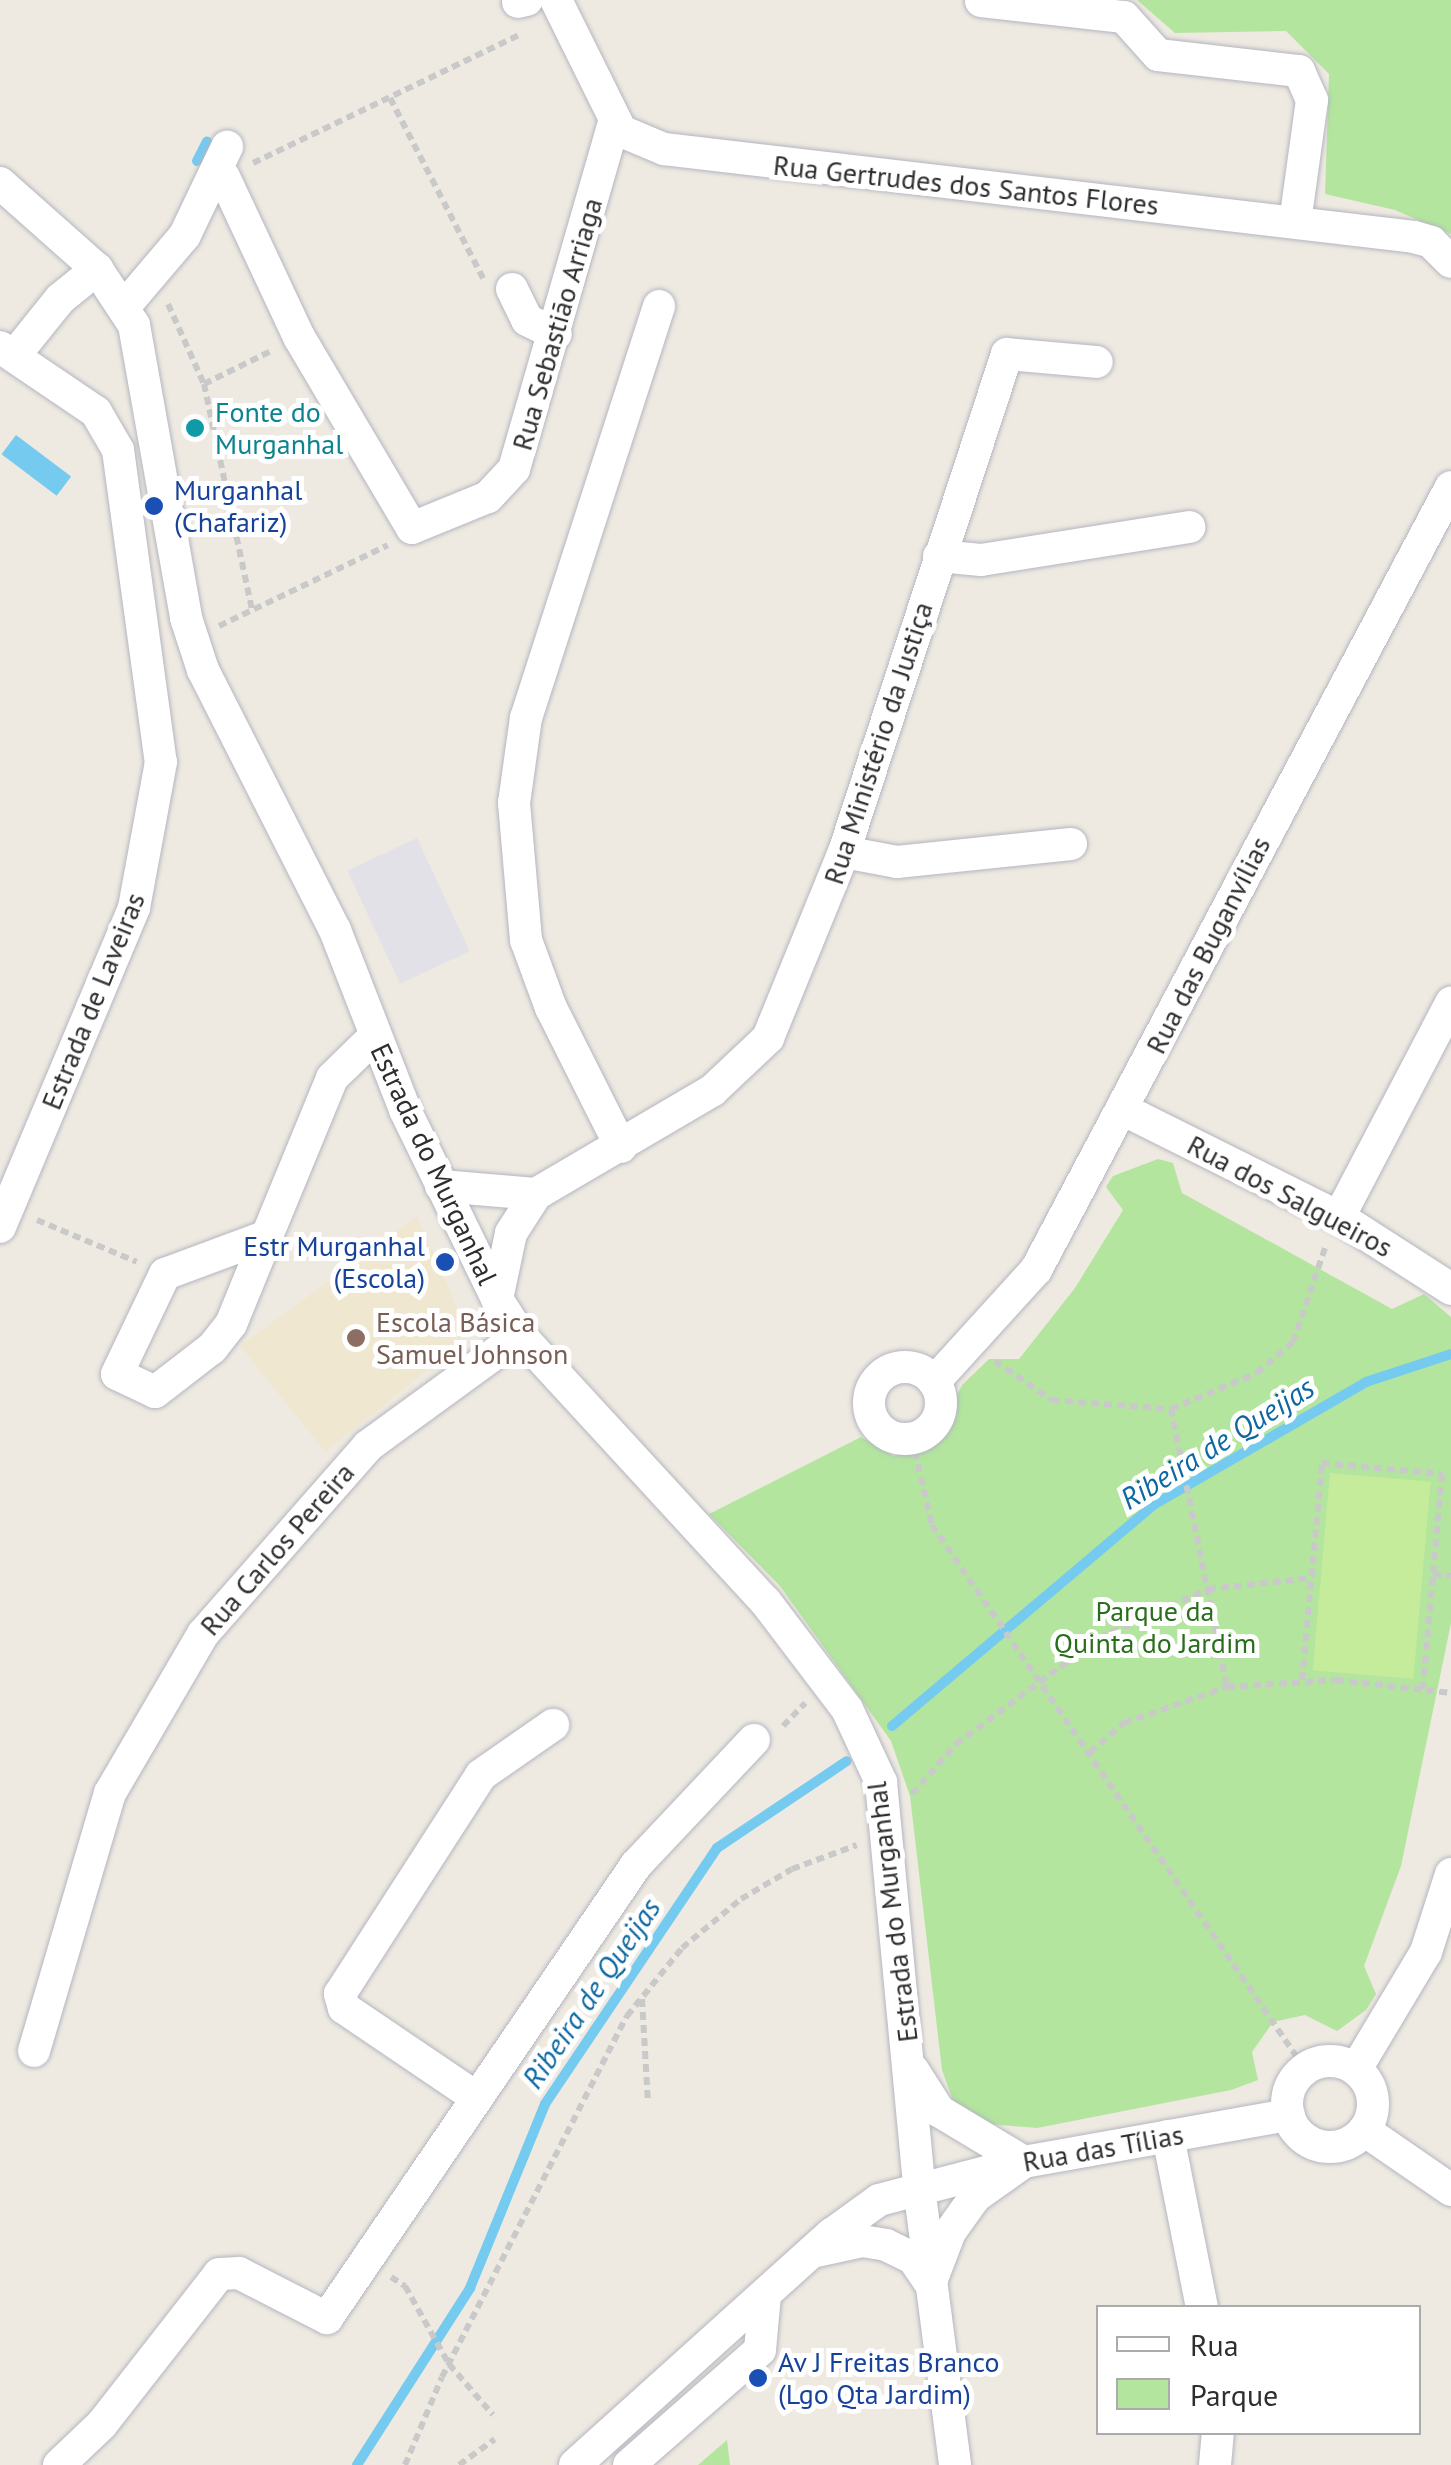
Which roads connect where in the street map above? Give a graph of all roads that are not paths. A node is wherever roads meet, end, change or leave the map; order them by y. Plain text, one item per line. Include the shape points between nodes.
1 (982, 0) edge
2 (559, 7) edge
3 (615, 120) junction
4 (0, 183) edge
5 (1295, 222) junction
6 (1451, 262) edge
7 (98, 269) junction
8 (512, 289) road end
9 (659, 306) dead end
10 (124, 308) junction
11 (556, 334) junction
12 (7, 351) edge
13 (1097, 362) dead end
14 (156, 443) junction
15 (118, 450) junction
16 (1451, 487) edge
17 (1189, 527) dead end
18 (939, 556) junction
19 (1070, 844) dead end
20 (844, 852) junction
21 (1451, 1003) edge
22 (374, 1036) junction
23 (1124, 1110) junction
24 (621, 1147) junction
25 (441, 1186) junction
26 (536, 1194) junction
27 (4, 1218) edge
28 (1340, 1218) junction
29 (267, 1236) junction
30 (1451, 1289) edge
31 (497, 1299) junction
32 (520, 1334) junction
33 (934, 1382) junction
34 (553, 1725) dead end
35 (754, 1740) road end
36 (1451, 1874) edge
37 (34, 2050) dead end
38 (911, 2067) junction
39 (1356, 2069) junction
40 (477, 2098) junction
41 (1288, 2115) junction
42 (1364, 2130) junction
43 (1168, 2136) junction
44 (1024, 2162) junction
45 (920, 2187) junction
46 (1451, 2190) edge
47 (811, 2253) junction
48 (930, 2283) junction
49 (765, 2295) junction
50 (1201, 2305) edge
51 (1218, 2435) edge
52 (59, 2465) edge
53 (575, 2465) edge
54 (629, 2465) edge
55 (954, 2465) edge
56 (1214, 2465) edge

1 - 5 street via 1124,17 1158,55 1299,71 1312,100
2 - 3 street
3 - 5 street, Rua Gertrudes dos Santos Flores via 642,142 694,155
3 - 11 street, Rua Sebastião Arriaga
4 - 7 street, Estrada do Murganhal
5 - 6 street, Rua Gertrudes dos Santos Flores via 1414,237 1431,242
7 - 10 street, Estrada do Murganhal
7 - 12 street
8 - 11 street via 527,320
9 - 24 street via 526,718 514,803 526,940
10 - 11 street, Rua Sebastião Arriaga via 156,277 225,162 299,337 412,528 488,496 514,469
10 - 14 street, Estrada do Murganhal via 141,349
12 - 15 street via 96,412
13 - 18 street, Rua Ministério da Justiça via 1007,354
14 - 15 street
14 - 22 street, Estrada do Murganhal via 191,639 242,758 335,930
15 - 27 street, Estrada de Laveiras via 134,606 160,722 152,827 134,908
16 - 23 street, Rua das Buganvílias
17 - 18 street via 981,560
18 - 20 street, Rua Ministério da Justiça
19 - 20 street via 898,862
20 - 24 street, Rua Ministério da Justiça via 768,1038 713,1090
21 - 28 street
22 - 25 street, Estrada do Murganhal
22 - 29 street via 332,1078
23 - 28 street, Rua dos Salgueiros
23 - 33 street, Rua das Buganvílias via 1036,1270
24 - 26 street, Rua Ministério da Justiça
25 - 26 street
25 - 31 street, Estrada do Murganhal
26 - 31 street via 511,1234
28 - 30 street, Rua dos Salgueiros
29 - 29 street via 223,1337 155,1392 117,1374 166,1274
31 - 32 street, Estrada do Murganhal
32 - 37 street, Rua Carlos Pereira via 368,1446 202,1634 110,1793
32 - 38 street, Estrada do Murganhal via 765,1601 847,1709 881,1782
33 - 33 street via 939,1416 912,1438 888,1435 872,1418 874,1384 904,1366
34 - 40 street via 481,1775 340,1994 344,2008
35 - 40 street via 636,1865
36 - 39 street via 1426,1952
38 - 44 street via 939,2111
38 - 45 street, Estrada do Murganhal
39 - 41 street via 1330,2061 1304,2069 1290,2090
39 - 42 street via 1371,2091
40 - 52 street via 327,2318 239,2273 219,2274 102,2424
41 - 42 street via 1303,2138 1328,2147
41 - 43 street, Rua das Tílias
42 - 46 street
43 - 44 street, Rua das Tílias
43 - 50 street
44 - 45 street, Rua das Tílias
44 - 48 street via 976,2197 950,2232
45 - 47 street, Rua das Tílias via 856,2214
45 - 48 street, Estrada do Murganhal
47 - 48 street via 862,2241 886,2245 913,2258
47 - 49 street, Rua das Tílias
48 - 55 street, Estrada do Murganhal
49 - 53 street, Rua das Tílias
49 - 54 street via 760,2350
51 - 56 street

